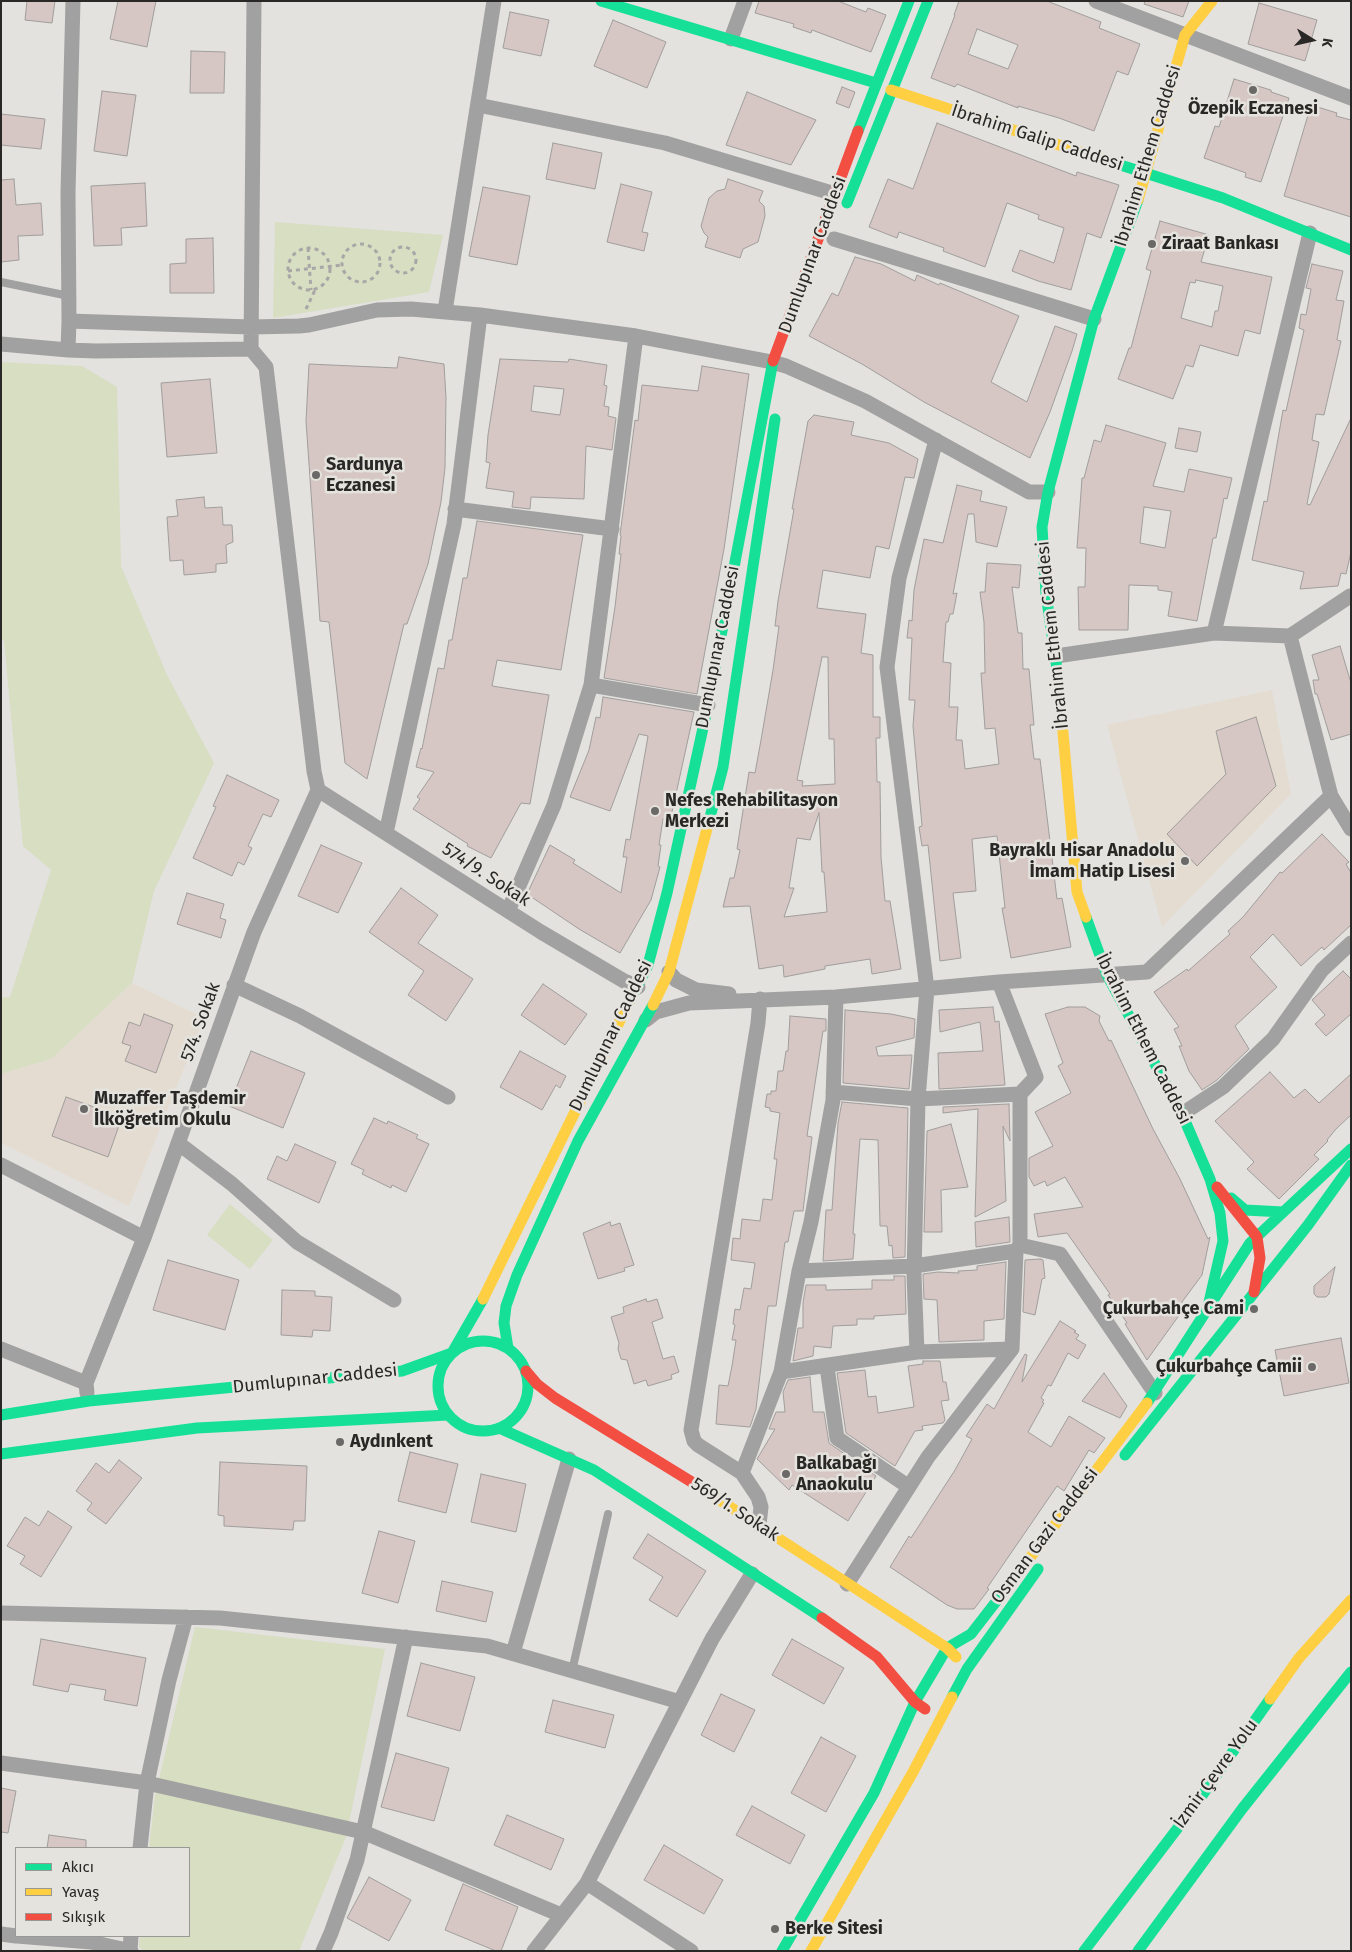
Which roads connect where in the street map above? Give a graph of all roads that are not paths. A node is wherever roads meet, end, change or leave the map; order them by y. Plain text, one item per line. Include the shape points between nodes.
1 (73, 1) edge
2 (254, 1) edge
3 (494, 1) edge
4 (745, 1) edge
5 (909, 1) edge
6 (928, 1) edge
7 (1096, 1) edge
8 (1212, 1) edge
9 (607, 2) edge
10 (1184, 35) junction
11 (731, 39) junction
12 (876, 83) junction
13 (891, 90) junction
14 (1351, 98) edge
15 (478, 104) junction
16 (1146, 173) junction
17 (835, 194) junction
18 (844, 211) dead end
19 (1310, 233) junction
20 (834, 239) dead end
21 (1351, 250) edge
22 (1, 282) edge
23 (69, 296) junction
24 (445, 311) junction
25 (480, 315) junction
26 (1094, 319) junction
27 (69, 321) junction
28 (250, 327) junction
29 (636, 336) junction
30 (1, 344) edge
31 (251, 348) junction
32 (68, 350) junction
33 (783, 364) junction
34 (777, 410) dead end
35 (936, 440) junction
36 (1048, 492) junction
37 (456, 509) junction
38 (612, 529) junction
39 (1351, 596) edge
40 (1214, 633) junction
41 (1290, 636) junction
42 (1056, 656) junction
43 (591, 685) junction
44 (708, 704) junction
45 (318, 790) junction
46 (1331, 796) junction
47 (1351, 829) edge
48 (386, 833) junction
49 (508, 911) junction
50 (1351, 943) edge
51 (669, 972) junction
52 (1107, 975) junction
53 (999, 982) junction
54 (234, 985) junction
55 (638, 987) junction
56 (927, 990) junction
57 (836, 997) junction
58 (760, 999) junction
59 (640, 1026) junction
60 (833, 1092) junction
61 (1020, 1094) junction
62 (448, 1097) dead end
63 (918, 1099) junction
64 (1182, 1114) junction
65 (178, 1143) junction
66 (1351, 1149) edge
67 (1, 1164) edge
68 (1351, 1165) edge
69 (1210, 1179) junction
70 (1283, 1212) junction
71 (1222, 1227) junction
72 (1257, 1237) junction
73 (144, 1238) junction
74 (1018, 1248) junction
75 (1237, 1248) junction
76 (1287, 1253) junction
77 (1260, 1258) junction
78 (914, 1266) junction
79 (798, 1271) junction
80 (1254, 1295) junction
81 (394, 1300) dead end
82 (1207, 1311) junction
83 (508, 1348) junction
84 (1, 1349) edge
85 (1012, 1349) junction
86 (917, 1352) junction
87 (452, 1353) junction
88 (827, 1367) junction
89 (526, 1372) junction
90 (781, 1372) junction
91 (86, 1383) junction
92 (1155, 1393) junction
93 (88, 1401) junction
94 (1, 1415) edge
95 (448, 1415) junction
96 (499, 1428) junction
97 (1, 1454) edge
98 (569, 1459) junction
99 (1117, 1465) dead end
100 (742, 1473) junction
101 (908, 1487) junction
102 (1080, 1512) dead end
103 (608, 1514) dead end
104 (759, 1525) junction
105 (1068, 1527) dead end
106 (1045, 1558) dead end
107 (752, 1574) junction
108 (847, 1584) junction
109 (1351, 1600) edge
110 (1, 1612) edge
111 (186, 1617) junction
112 (406, 1638) junction
113 (946, 1648) junction
114 (513, 1653) junction
115 (967, 1669) junction
116 (572, 1671) junction
117 (1351, 1672) edge
118 (680, 1702) junction
119 (915, 1702) junction
120 (941, 1720) junction
121 (1, 1763) edge
122 (147, 1783) junction
123 (363, 1832) junction
124 (140, 1847) edge
125 (587, 1883) junction
126 (561, 1915) junction
127 (1, 1934) edge
128 (15, 1936) edge
129 (29, 1937) edge
130 (130, 1947) edge
131 (323, 1951) edge
132 (534, 1951) edge
133 (691, 1951) edge
134 (782, 1951) edge
135 (811, 1951) edge
136 (1084, 1951) edge
137 (1138, 1951) edge

1 - 23 street
2 - 28 street
3 - 15 street
4 - 11 street
5 - 12 main road, Dumlupınar Caddesi
6 - 13 main road
7 - 10 street
8 - 10 main road, İbrahim Ethem Caddesi
9 - 11 main road
10 - 14 street
10 - 16 main road, İbrahim Ethem Caddesi
11 - 12 main road
12 - 17 main road, Dumlupınar Caddesi
13 - 16 main road, İbrahim Galip Caddesi
13 - 18 main road
15 - 17 street via 665,143
15 - 24 street
16 - 19 main road, İbrahim Galip Caddesi via 1223,198
16 - 26 main road, İbrahim Ethem Caddesi
17 - 33 main road, Dumlupınar Caddesi via 788,322
19 - 21 main road, İbrahim Galip Caddesi
19 - 40 street
20 - 26 street
22 - 23 lane
23 - 27 street
24 - 25 street
24 - 28 street via 377,310 309,325
25 - 29 street
25 - 37 street
26 - 36 main road, İbrahim Ethem Caddesi
27 - 28 street
27 - 32 street
28 - 31 street
29 - 33 street
29 - 38 street
30 - 32 street
31 - 32 street
31 - 45 street via 266,367
33 - 35 street via 865,401
33 - 44 main road, Dumlupınar Caddesi
34 - 51 main road, Dumlupınar Caddesi via 724,767
35 - 36 street via 1029,492
35 - 56 street via 899,578 887,667
36 - 42 main road, İbrahim Ethem Caddesi via 1042,527 1046,594
37 - 38 street
37 - 48 street
38 - 43 street
39 - 41 street
40 - 41 street
40 - 42 street
41 - 46 street
42 - 52 main road, İbrahim Ethem Caddesi via 1077,892
43 - 44 street
43 - 49 street via 554,805
44 - 55 main road, Dumlupınar Caddesi via 667,893 648,965
45 - 48 street, 574/9. Sokak
45 - 54 street, 574. Sokak via 254,932
46 - 47 street
46 - 52 street via 1147,972
48 - 49 street, 574/9. Sokak
49 - 55 street, 574/9. Sokak
50 - 64 street via 1322,970 1273,1039 1223,1087
51 - 58 street via 676,980 696,990
51 - 59 main road, Dumlupınar Caddesi
52 - 53 street
52 - 64 main road, İbrahim Ethem Caddesi
53 - 56 street
53 - 61 street via 1036,1077
54 - 62 street via 300,1016
54 - 65 street, 574. Sokak
55 - 87 main road, Dumlupınar Caddesi via 477,1310
56 - 57 street
56 - 63 street
57 - 58 street
57 - 60 street
58 - 59 street via 669,1007 656,1012
58 - 100 street via 690,1430 698,1445
59 - 83 main road, Dumlupınar Caddesi via 578,1141 517,1275 506,1306 504,1323
60 - 63 street
60 - 79 street
61 - 63 street
61 - 74 street
63 - 78 street
64 - 69 main road, İbrahim Ethem Caddesi
65 - 73 street, 574. Sokak
65 - 81 street via 232,1184 297,1242
66 - 70 main road, Osman Gazi Caddesi
67 - 73 street
68 - 76 main road, Osman Gazi Caddesi
69 - 70 main road, İbrahim Ethem Caddesi via 1245,1210
69 - 71 main road, İbrahim Ethem Caddesi
69 - 72 main road, İbrahim Ethem Caddesi
70 - 72 main road, Osman Gazi Caddesi
71 - 75 main road, İbrahim Ethem Caddesi
71 - 82 main road, İbrahim Ethem Caddesi via 1223,1241
72 - 75 main road, Osman Gazi Caddesi
72 - 77 main road
73 - 91 street, 574. Sokak
74 - 78 street
74 - 85 street
74 - 92 street via 1060,1254
75 - 77 main road
75 - 82 main road, Osman Gazi Caddesi
76 - 77 main road
76 - 80 main road, Osman Gazi Caddesi
77 - 80 main road
78 - 79 street
78 - 86 street
79 - 90 street
80 - 99 main road, Osman Gazi Caddesi
82 - 92 main road, Osman Gazi Caddesi
83 - 87 main road via 479,1340
83 - 89 main road via 519,1358
84 - 91 street
85 - 86 street
85 - 101 street
86 - 88 street
87 - 93 main road, Dumlupınar Caddesi via 402,1371
87 - 95 main road via 439,1376 438,1390
88 - 90 street
88 - 101 street via 837,1438
89 - 96 main road via 528,1385 523,1405 511,1421
89 - 104 main road, 569/1. Sokak via 555,1398
90 - 100 street
91 - 93 street
92 - 113 main road, Osman Gazi Caddesi via 971,1634
93 - 94 main road, Dumlupınar Caddesi
95 - 96 main road via 472,1430
95 - 97 main road via 197,1428
96 - 98 main road
98 - 107 main road via 594,1470
98 - 114 street
100 - 104 street via 761,1506
101 - 108 street
102 - 105 main road, Osman Gazi Caddesi
103 - 116 lane
104 - 108 main road, 569/1. Sokak
106 - 115 main road, Osman Gazi Caddesi
107 - 118 street via 712,1639
107 - 119 main road via 877,1656
108 - 113 main road, 569/1. Sokak
109 - 136 main road, İzmir Çevre Yolu via 1299,1658 1196,1804
110 - 111 street
111 - 112 street
111 - 122 street
112 - 114 street via 487,1646
112 - 123 street
113 - 115 main road, 569/1. Sokak
113 - 119 main road
114 - 116 street
115 - 120 main road, Osman Gazi Caddesi
116 - 118 street
117 - 137 main road via 1242,1809
118 - 125 street
119 - 120 main road
119 - 134 main road via 874,1793
120 - 135 main road, Osman Gazi Caddesi
121 - 122 street
122 - 123 street
122 - 124 street
123 - 126 street
123 - 131 street via 357,1860
125 - 126 street
125 - 133 street
126 - 132 street
127 - 128 street
129 - 130 street

